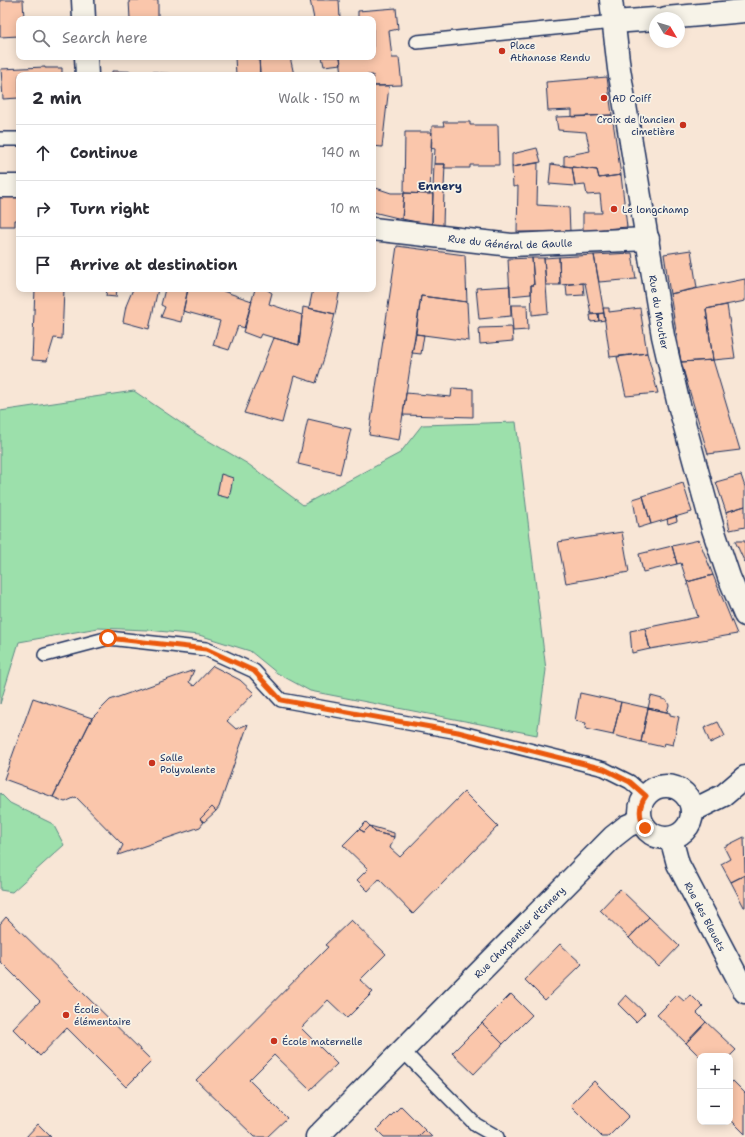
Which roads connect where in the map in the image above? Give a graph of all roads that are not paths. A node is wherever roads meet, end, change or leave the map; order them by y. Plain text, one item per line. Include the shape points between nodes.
1 (83, 0) edge
2 (611, 0) edge
3 (745, 11) edge
4 (84, 16) edge
5 (685, 16) edge
6 (649, 19) edge
7 (614, 22) junction
8 (417, 42) dead end
9 (86, 60) edge
10 (87, 72) edge
11 (0, 139) edge
12 (16, 139) edge
13 (0, 186) edge
14 (16, 186) edge
15 (376, 229) edge
16 (648, 239) junction
17 (745, 615) edge
18 (45, 655) dead end
19 (745, 777) edge
20 (646, 796) junction
21 (692, 811) junction
22 (641, 820) junction
23 (671, 838) junction
24 (745, 992) edge
25 (402, 1050) junction
26 (317, 1137) edge
27 (497, 1137) edge

1 - 4 street
2 - 7 street, Rue du Moutier
3 - 5 street
6 - 7 street
7 - 8 lane
7 - 16 street, Rue du Moutier via 619,69
9 - 10 street
11 - 12 lane
13 - 14 street
15 - 16 street, Rue du Général de Gaulle via 511,245
16 - 17 street, Rue du Moutier via 663,336 678,400 713,529
18 - 20 lane via 108,638 206,649 254,671 281,700 458,732 604,769 630,782
19 - 21 street via 724,795
20 - 21 street via 658,788 671,787 682,792
20 - 22 street via 641,804
21 - 23 street via 688,826 679,835
22 - 23 street via 654,836
22 - 25 street, Rue Charpentier d'Ennery via 632,823 613,837
23 - 24 street, Rue des Bleuets via 678,864
25 - 26 street, Rue Charpentier d'Ennery
25 - 27 lane via 476,1124

